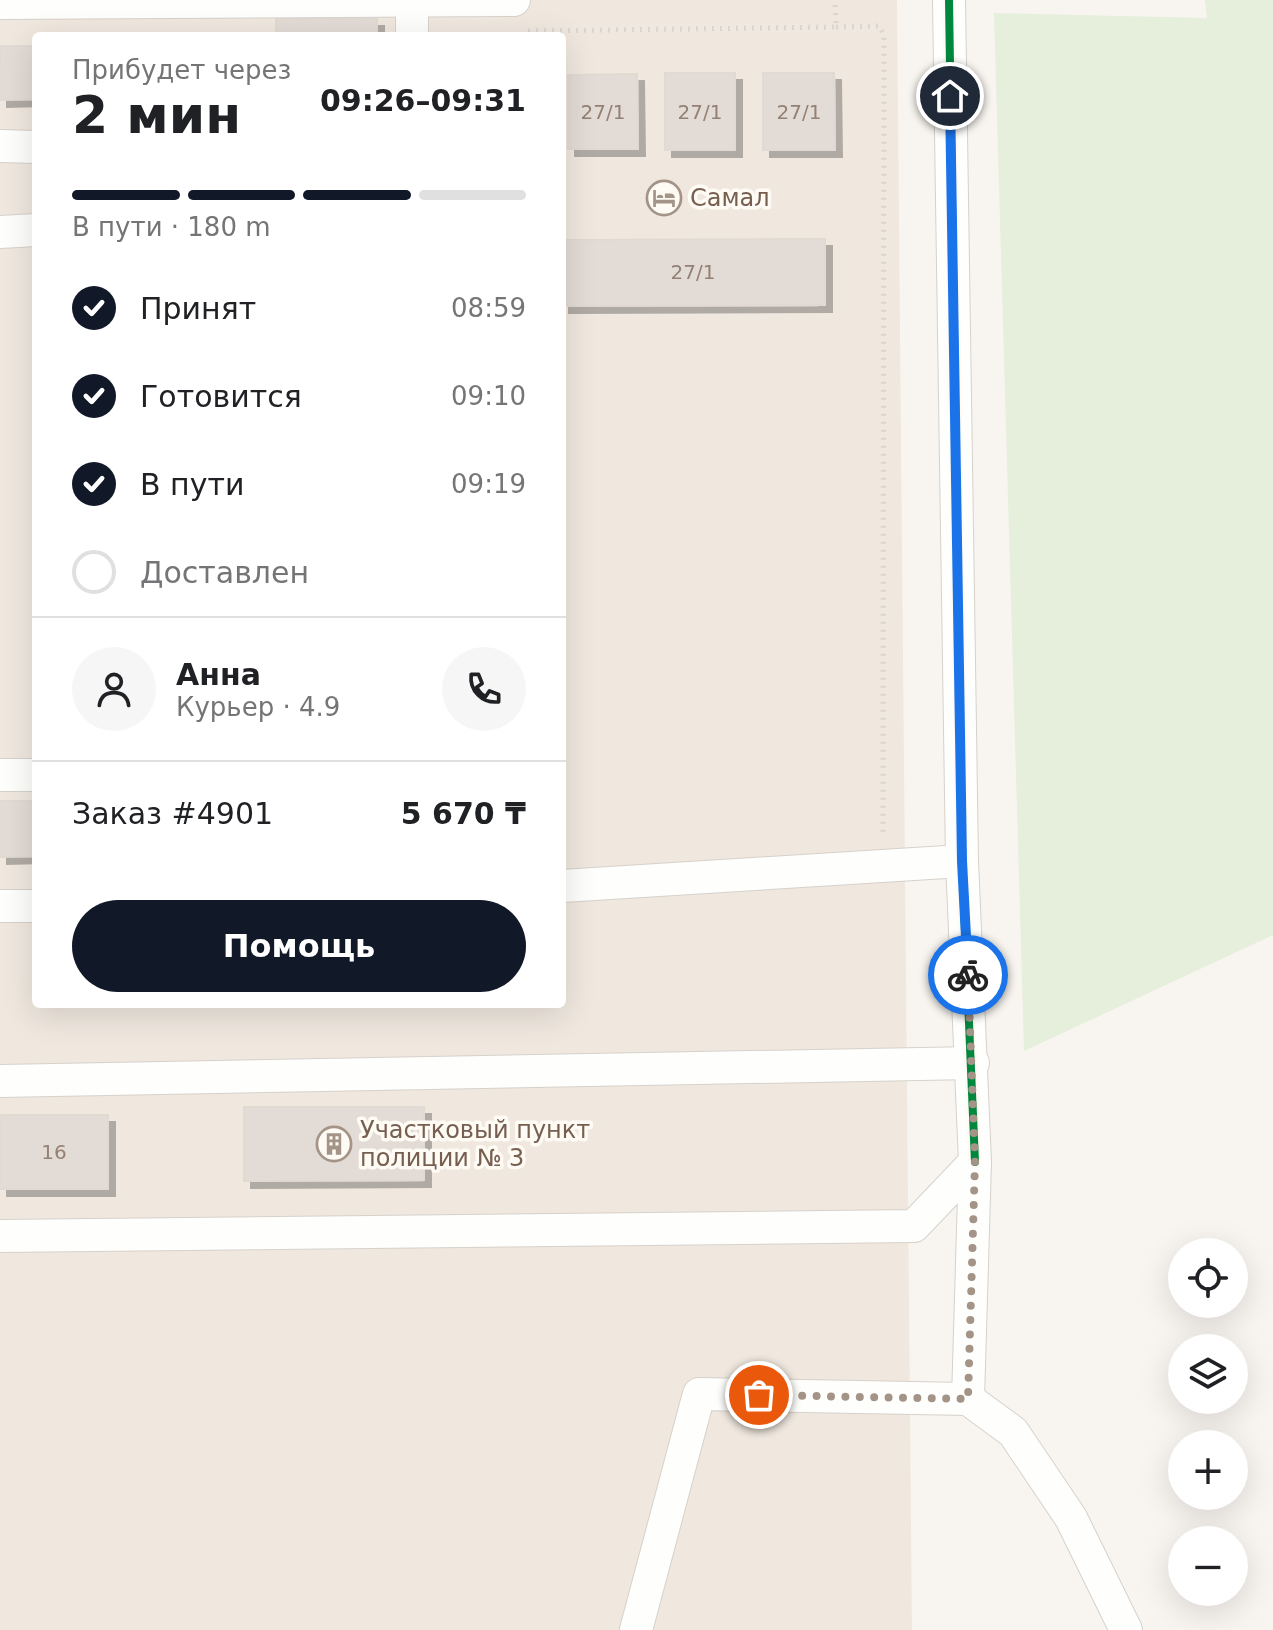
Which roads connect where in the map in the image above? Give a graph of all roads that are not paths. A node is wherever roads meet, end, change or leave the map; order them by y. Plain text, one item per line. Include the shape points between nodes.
1 (514, 0) edge
2 (949, 0) edge
3 (412, 1) edge
4 (0, 3) edge
5 (412, 32) edge
6 (0, 146) edge
7 (32, 147) edge
8 (32, 230) edge
9 (0, 232) edge
10 (0, 775) edge
11 (32, 775) edge
12 (962, 861) junction
13 (566, 886) edge
14 (0, 906) edge
15 (32, 906) edge
16 (973, 1063) junction
17 (0, 1081) edge
18 (975, 1162) junction
19 (0, 1236) edge
20 (968, 1399) junction
21 (636, 1630) edge
22 (1126, 1630) edge

1 - 3 street
2 - 12 street
3 - 4 street
3 - 5 street
6 - 7 street
8 - 9 street
10 - 11 street
12 - 13 street
12 - 16 street
14 - 15 street
16 - 17 street
16 - 18 street
18 - 19 street via 914,1226
18 - 20 street
20 - 21 street via 699,1394
20 - 22 street via 1013,1432 1071,1518

